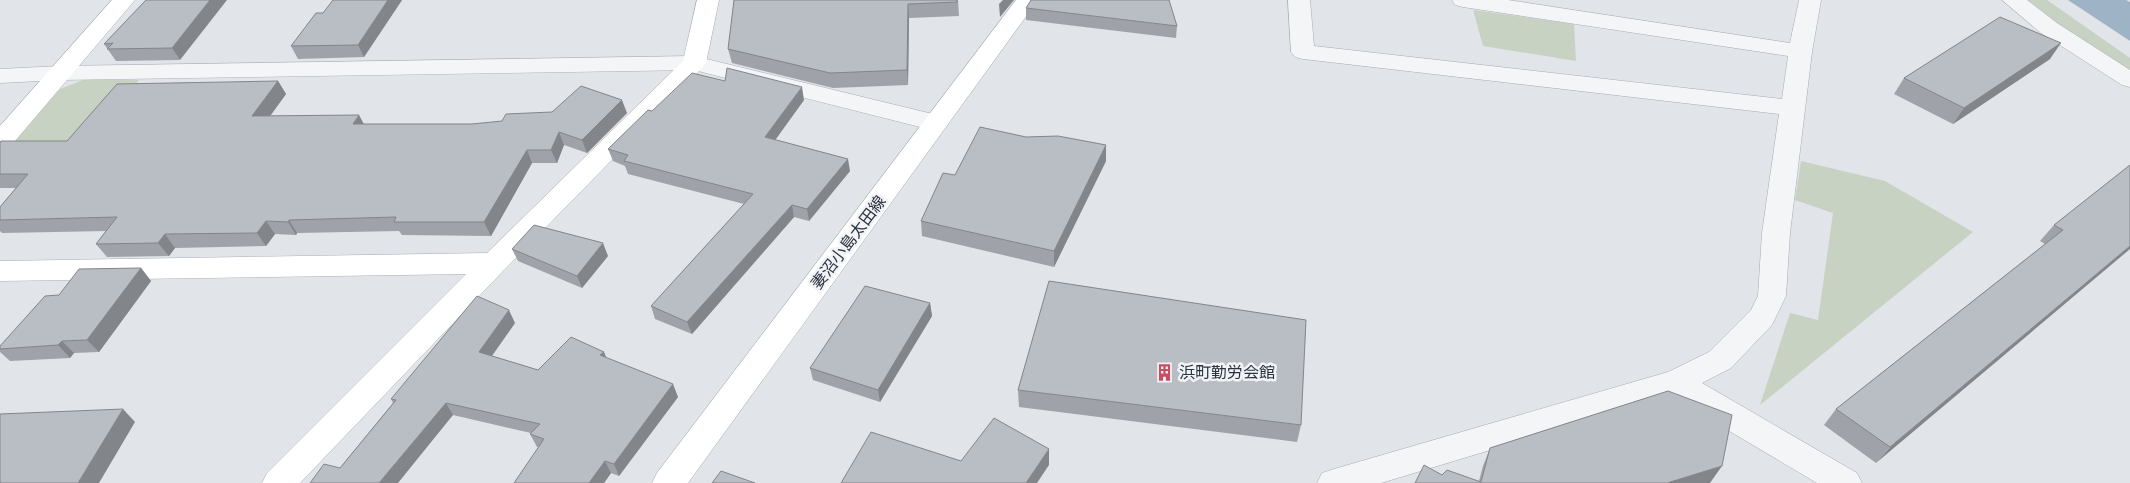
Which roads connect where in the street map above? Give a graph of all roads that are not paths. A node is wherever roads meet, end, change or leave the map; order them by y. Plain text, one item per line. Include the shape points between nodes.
1 (124, 0) edge
2 (708, 0) edge
3 (1027, 0) edge
4 (1299, 0) edge
5 (1463, 0) edge
6 (1810, 0) edge
7 (2013, 0) edge
8 (1800, 52) junction
9 (694, 63) junction
10 (60, 73) junction
11 (0, 76) edge
12 (2130, 80) edge
13 (1792, 108) junction
14 (936, 124) junction
15 (0, 142) edge
16 (494, 263) junction
17 (0, 271) edge
18 (1677, 382) junction
19 (279, 483) edge
20 (669, 483) edge
21 (1334, 483) edge
22 (1845, 483) edge

1 - 10 street
2 - 9 street
3 - 14 street, 妻沼小島太田線
4 - 13 street via 1303,52
5 - 8 street
6 - 8 street
7 - 12 street via 2049,28
8 - 13 street
9 - 10 street
9 - 14 street
9 - 16 street
10 - 11 street
10 - 15 street
13 - 18 street via 1776,233 1772,296 1762,317 1720,360
14 - 20 street, 妻沼小島太田線
16 - 17 street
16 - 19 street
18 - 21 street
18 - 22 street

